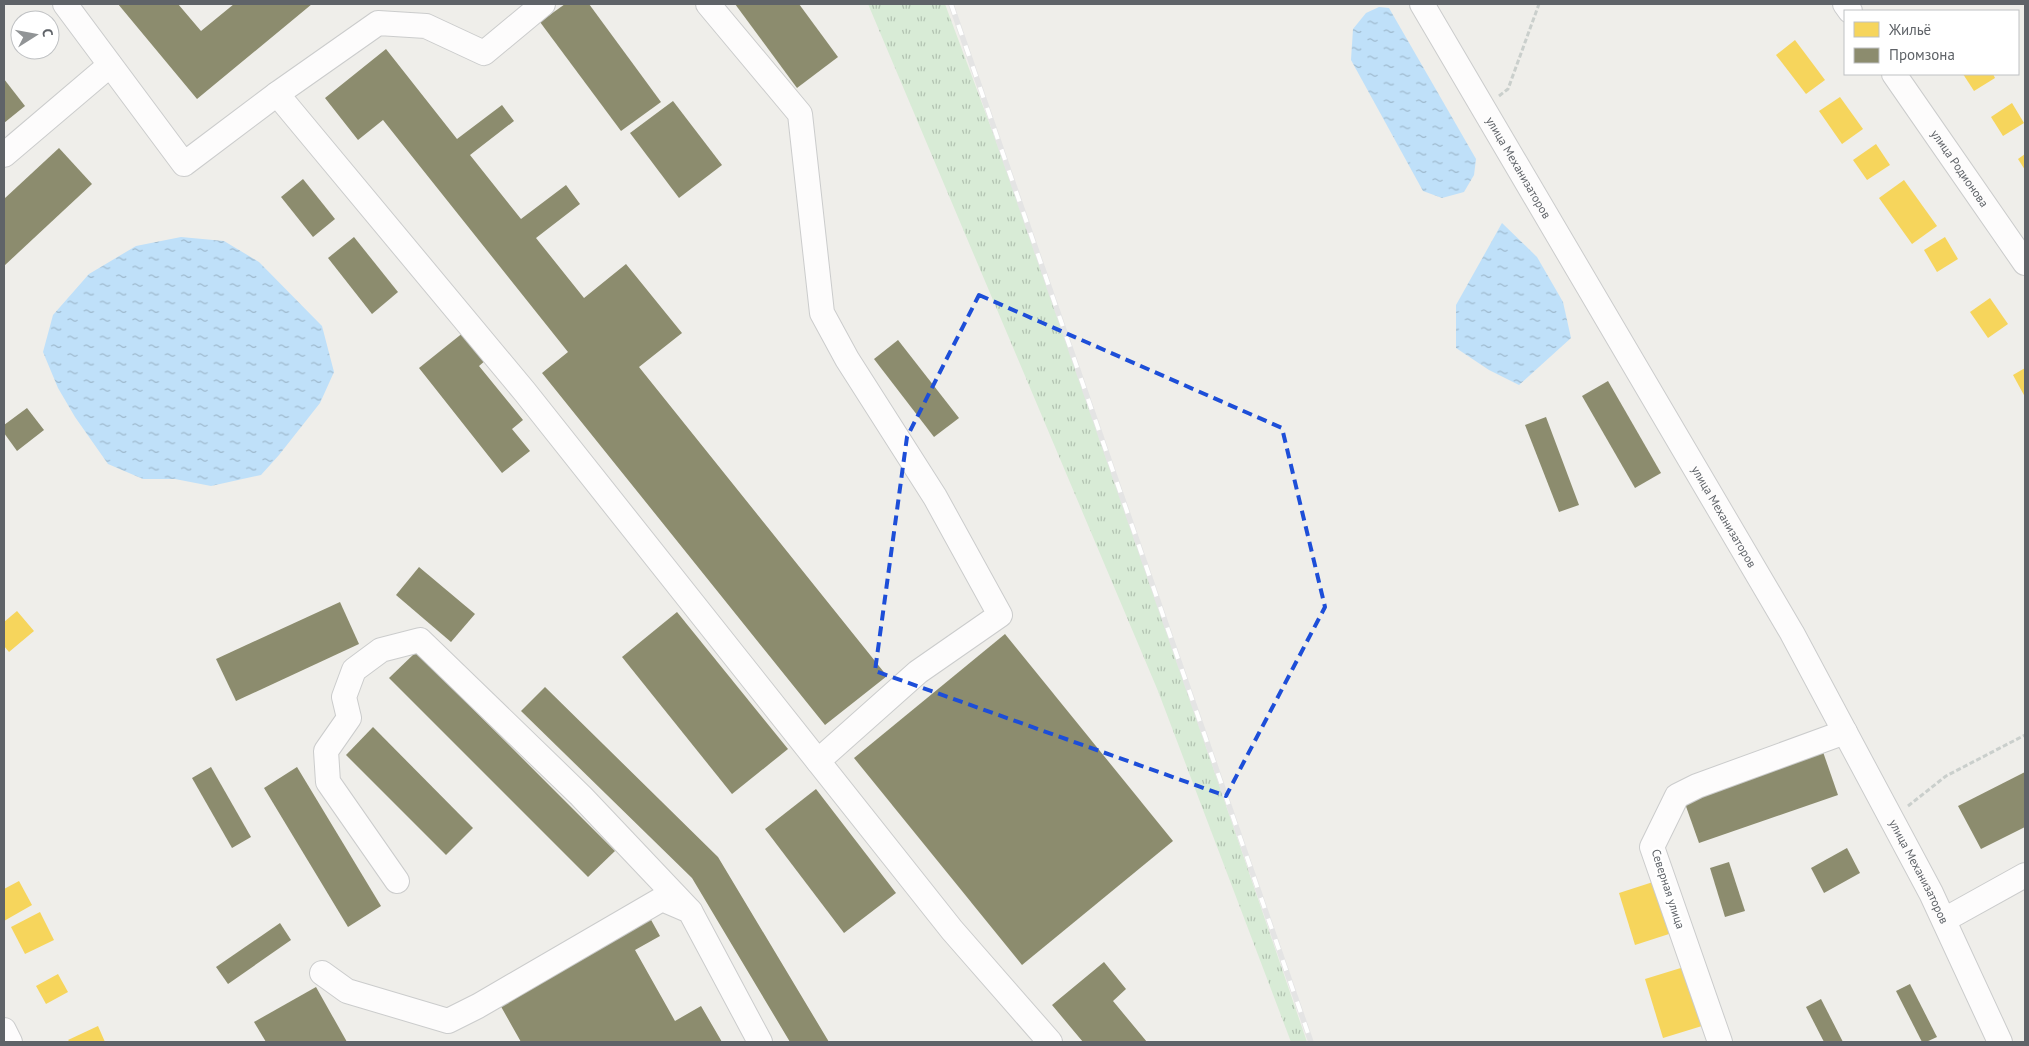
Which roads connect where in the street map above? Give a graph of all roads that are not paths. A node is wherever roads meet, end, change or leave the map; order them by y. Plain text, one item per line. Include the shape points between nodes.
1 (65, 4) edge
2 (543, 4) edge
3 (708, 4) edge
4 (1422, 4) edge
5 (110, 65) junction
6 (1895, 75) edge
7 (276, 94) junction
8 (4, 155) edge
9 (2023, 254) edge
10 (1845, 732) junction
11 (818, 761) junction
12 (2025, 874) edge
13 (397, 881) dead end
14 (690, 911) junction
15 (1944, 920) junction
16 (322, 973) dead end
17 (4, 1030) edge
18 (10, 1042) edge
19 (760, 1042) edge
20 (1050, 1042) edge
21 (1720, 1042) edge
22 (2000, 1042) edge

1 - 5 street
2 - 7 street via 484,53 426,26 378,23
3 - 11 street via 800,114 822,313 847,359 935,497 1000,614 918,672
4 - 10 street, улица Механизаторов via 1792,633
5 - 7 street via 184,164
5 - 8 street
6 - 9 street, улица Родионова
7 - 11 street via 525,392
10 - 15 street, улица Механизаторов
10 - 21 street, Северная улица via 1677,796 1652,848
11 - 20 street via 952,930
12 - 15 street
13 - 14 street via 328,782 326,751 349,718 344,697 354,670 381,650 420,640 581,796
14 - 16 street via 662,898 448,1021 347,991
14 - 19 street
15 - 22 street, улица Механизаторов
17 - 18 street

